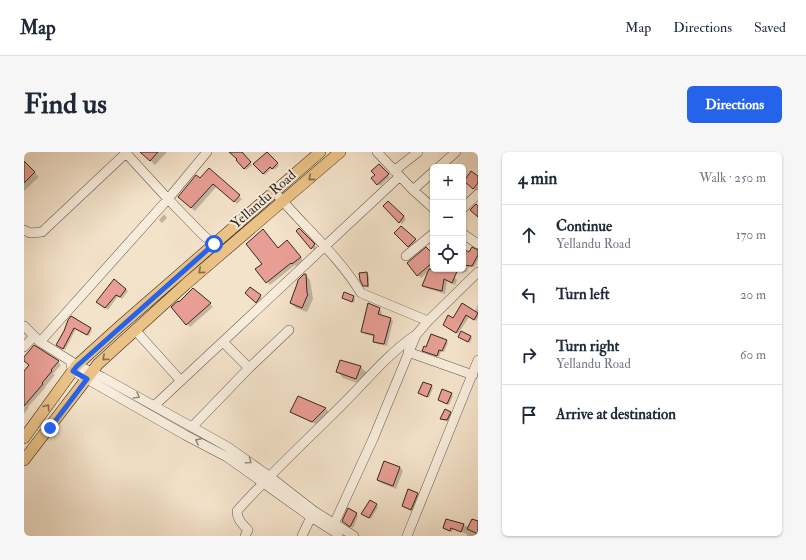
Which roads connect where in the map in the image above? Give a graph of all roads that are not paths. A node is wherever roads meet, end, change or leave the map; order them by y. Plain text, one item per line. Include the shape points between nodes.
1 (207, 152) edge
2 (320, 152) edge
3 (340, 152) edge
4 (377, 152) edge
5 (418, 152) edge
6 (456, 152) edge
7 (125, 153) edge
8 (442, 164) edge
9 (397, 173) junction
10 (430, 175) edge
11 (413, 190) junction
12 (274, 191) junction
13 (478, 194) edge
14 (168, 199) junction
15 (283, 202) junction
16 (430, 205) edge
17 (466, 205) edge
18 (24, 230) edge
19 (431, 236) edge
20 (466, 236) edge
21 (214, 244) junction
22 (478, 244) edge
23 (324, 246) junction
24 (406, 256) dead end
25 (478, 272) edge
26 (428, 321) junction
27 (24, 326) edge
28 (135, 330) junction
29 (290, 330) dead end
30 (416, 335) junction
31 (37, 339) junction
32 (223, 342) junction
33 (24, 347) edge
34 (408, 352) junction
35 (478, 360) edge
36 (73, 365) junction
37 (249, 368) junction
38 (90, 375) junction
39 (473, 375) junction
40 (181, 381) junction
41 (154, 406) junction
42 (192, 427) junction
43 (24, 438) edge
44 (24, 460) edge
45 (266, 479) junction
46 (311, 517) junction
47 (334, 524) junction
48 (245, 536) edge
49 (302, 536) edge
50 (342, 536) edge
51 (354, 536) edge
52 (407, 536) edge

1 - 14 street
2 - 12 main road, Yellandu Road
3 -> 15 main road, Yellandu Road
4 - 9 street
5 - 9 street
6 - 8 street
7 - 14 street
7 - 18 street via 42,232 30,233
9 - 11 street
9 - 23 street
10 - 11 street
11 - 16 street
12 - 15 street
12 - 21 main road, Yellandu Road
13 - 17 street
14 - 21 street
14 - 31 street
15 - 23 street
15 -> 28 main road, Yellandu Road
19 - 24 street
20 - 22 street
21 - 36 main road, Yellandu Road
23 - 26 street via 355,282 361,293
23 - 32 street
25 - 26 street
26 - 30 street
27 - 31 street
28 -> 38 main road, Yellandu Road via 98,364
28 - 40 street
29 - 37 street
30 - 34 street
30 - 45 street via 387,360
31 - 33 street
31 - 36 street
32 - 37 street
32 - 40 street
34 - 39 street
34 - 47 street
35 - 39 street
36 - 38 street
43 -> 36 main road, Yellandu Road
37 - 42 street
38 -> 41 street
38 - 44 main road, Yellandu Road
45 -> 38 street via 185,435
39 - 52 street
40 - 41 street
41 - 42 street
42 -> 45 street via 228,447
45 - 46 street
45 - 47 street
45 - 48 street via 237,511 241,523 248,530
46 - 49 street
46 - 50 street
47 - 51 street

